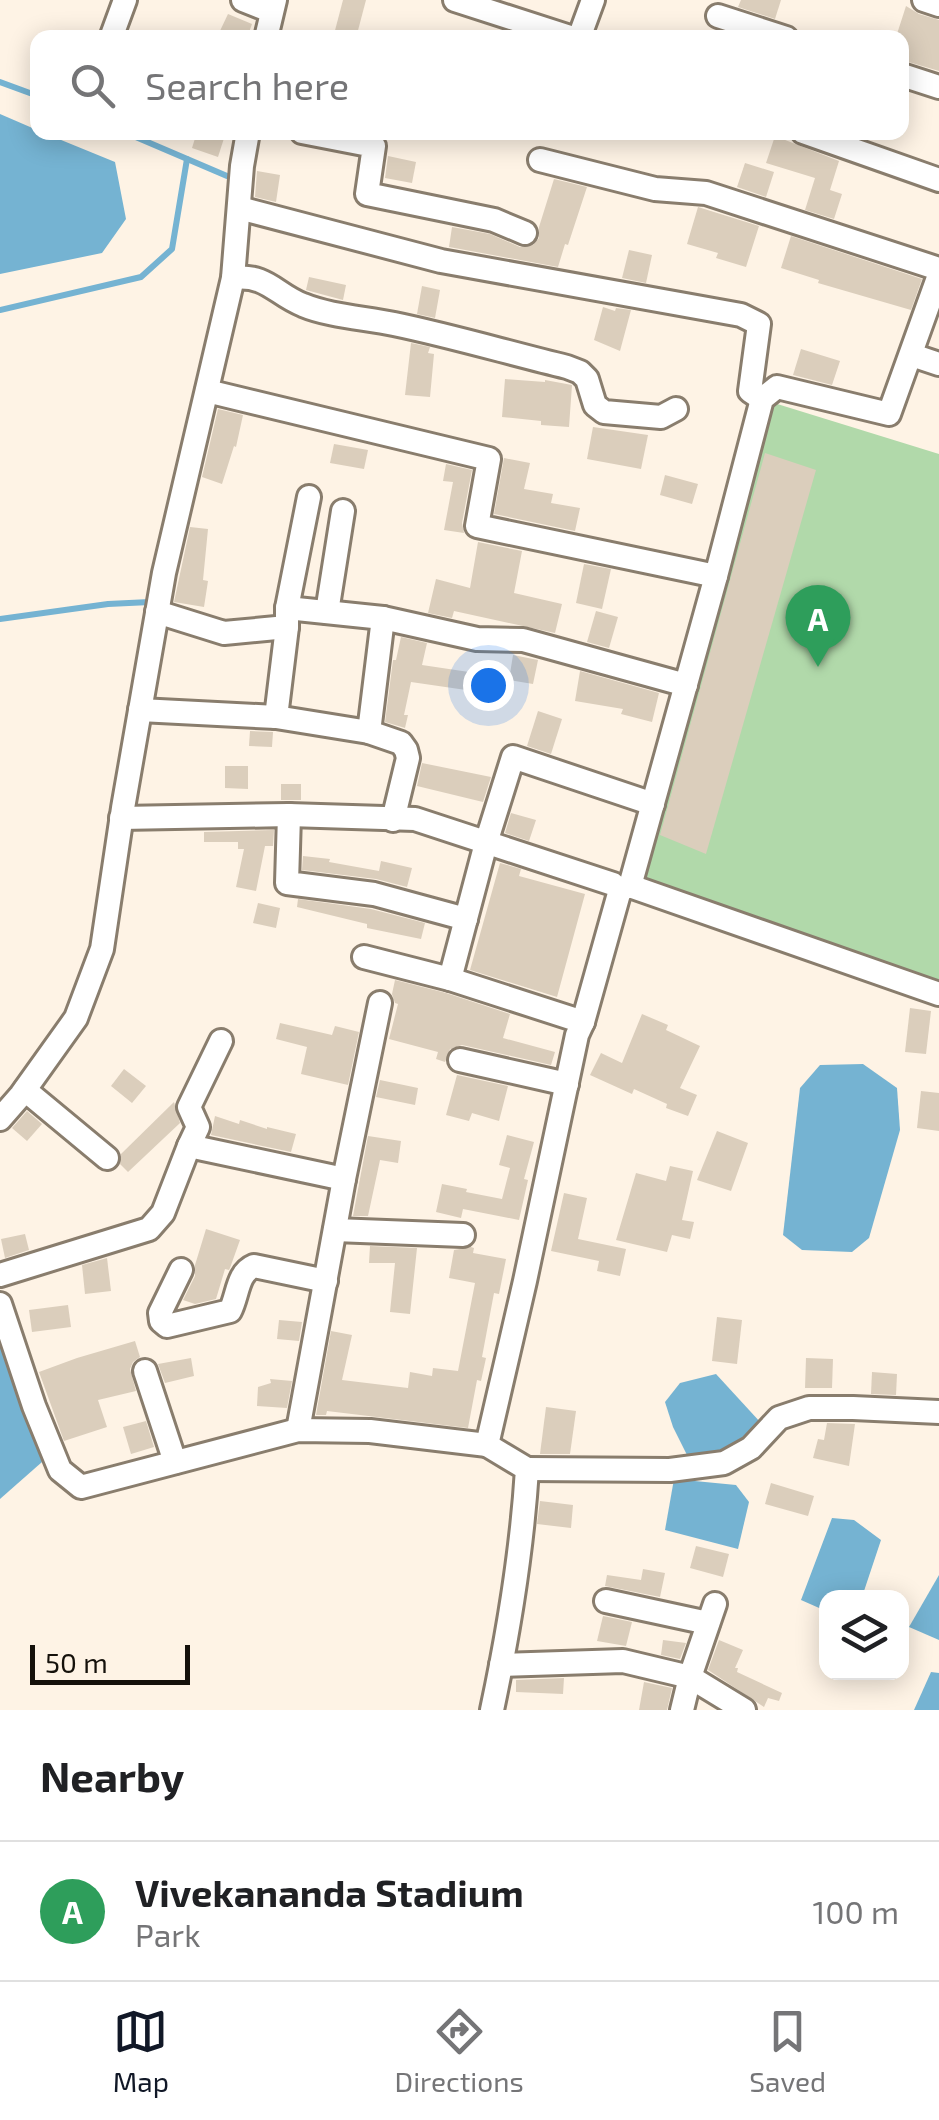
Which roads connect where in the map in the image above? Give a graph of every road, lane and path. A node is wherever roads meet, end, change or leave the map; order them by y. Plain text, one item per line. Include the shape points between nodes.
1 (125, 0) edge
2 (243, 0) edge
3 (455, 0) edge
4 (592, 0) edge
5 (924, 0) edge
6 (939, 4) edge
7 (273, 6) edge
8 (718, 16) dead end
9 (114, 30) edge
10 (551, 30) edge
11 (579, 30) edge
12 (761, 30) edge
13 (909, 77) edge
14 (939, 87) edge
15 (247, 140) edge
16 (343, 140) edge
17 (826, 140) edge
18 (540, 160) dead end
19 (939, 180) edge
20 (239, 208) junction
21 (525, 233) dead end
22 (939, 272) edge
23 (233, 278) junction
24 (912, 354) junction
25 (939, 364) edge
26 (207, 391) junction
27 (762, 399) junction
28 (676, 409) dead end
29 (309, 496) dead end
30 (343, 512) dead end
31 (716, 576) junction
32 (157, 612) junction
33 (326, 612) junction
34 (287, 618) junction
35 (384, 618) junction
36 (686, 685) junction
37 (140, 710) junction
38 (276, 717) junction
39 (370, 732) junction
40 (653, 804) junction
41 (289, 816) junction
42 (121, 818) junction
43 (392, 820) junction
44 (486, 842) junction
45 (625, 888) junction
46 (466, 919) junction
47 (364, 957) dead end
48 (450, 979) junction
49 (939, 994) edge
50 (380, 1003) dead end
51 (584, 1022) junction
52 (221, 1040) dead end
53 (460, 1060) dead end
54 (567, 1084) junction
55 (24, 1090) junction
56 (0, 1118) edge
57 (189, 1146) junction
58 (107, 1158) dead end
59 (344, 1180) junction
60 (335, 1230) junction
61 (463, 1235) dead end
62 (181, 1270) dead end
63 (0, 1275) edge
64 (326, 1281) junction
65 (0, 1304) edge
66 (145, 1371) dead end
67 (939, 1412) edge
68 (298, 1430) junction
69 (487, 1445) junction
70 (175, 1462) junction
71 (526, 1469) junction
72 (606, 1601) dead end
73 (502, 1665) junction
74 (690, 1676) junction
75 (492, 1710) edge
76 (682, 1710) edge
77 (744, 1710) edge

1 - 9 street
2 - 7 street
3 - 10 street
4 - 11 street
5 - 6 street
8 - 12 street
13 - 14 street
15 - 20 street
16 - 21 street via 374,146 367,194 494,220
17 - 19 street
18 - 22 street via 655,189 706,193
20 - 23 street
20 - 27 street via 441,261 741,315 758,324 750,391
22 - 24 street
23 - 26 street
23 - 28 street via 267,282 305,307 567,367 587,379 604,412 660,417
24 - 25 street
24 - 27 street via 889,414 777,387
26 - 31 street via 489,458 477,526
26 - 32 street
27 - 31 street
29 - 34 street
30 - 33 street
31 - 36 street
32 - 34 street via 224,632
32 - 37 street
33 - 34 street
33 - 35 street
34 - 38 street
35 - 36 street via 477,639 523,640
35 - 39 street
36 - 40 street
37 - 38 street
37 - 42 street
38 - 39 street
39 - 43 street via 406,750
40 - 44 street via 513,757
40 - 45 street
41 - 42 street
41 - 43 street
41 - 46 street via 287,883 374,894
42 - 55 street via 102,949 76,1018
43 - 44 street via 415,819
44 - 45 street
44 - 46 street
45 - 49 street
45 - 51 street
46 - 48 street
47 - 48 street
48 - 51 street
50 - 59 street
51 - 54 street
52 - 57 street via 189,1107 198,1127
53 - 54 street
54 - 69 street
55 - 56 street
55 - 58 street
57 - 59 street
57 - 63 street via 149,1230
59 - 60 street
60 - 61 street
60 - 64 street
62 - 64 street via 160,1312 167,1326 230,1311 243,1274 254,1266
64 - 68 street
65 - 70 street via 60,1470 81,1487
66 - 70 street
67 - 71 street via 809,1408 779,1418 752,1448 724,1463 670,1470
68 - 69 street
68 - 70 street
69 - 71 street
71 - 73 street
72 - 74 street via 711,1613
73 - 74 street via 623,1661
73 - 75 street
74 - 76 street
74 - 77 street

